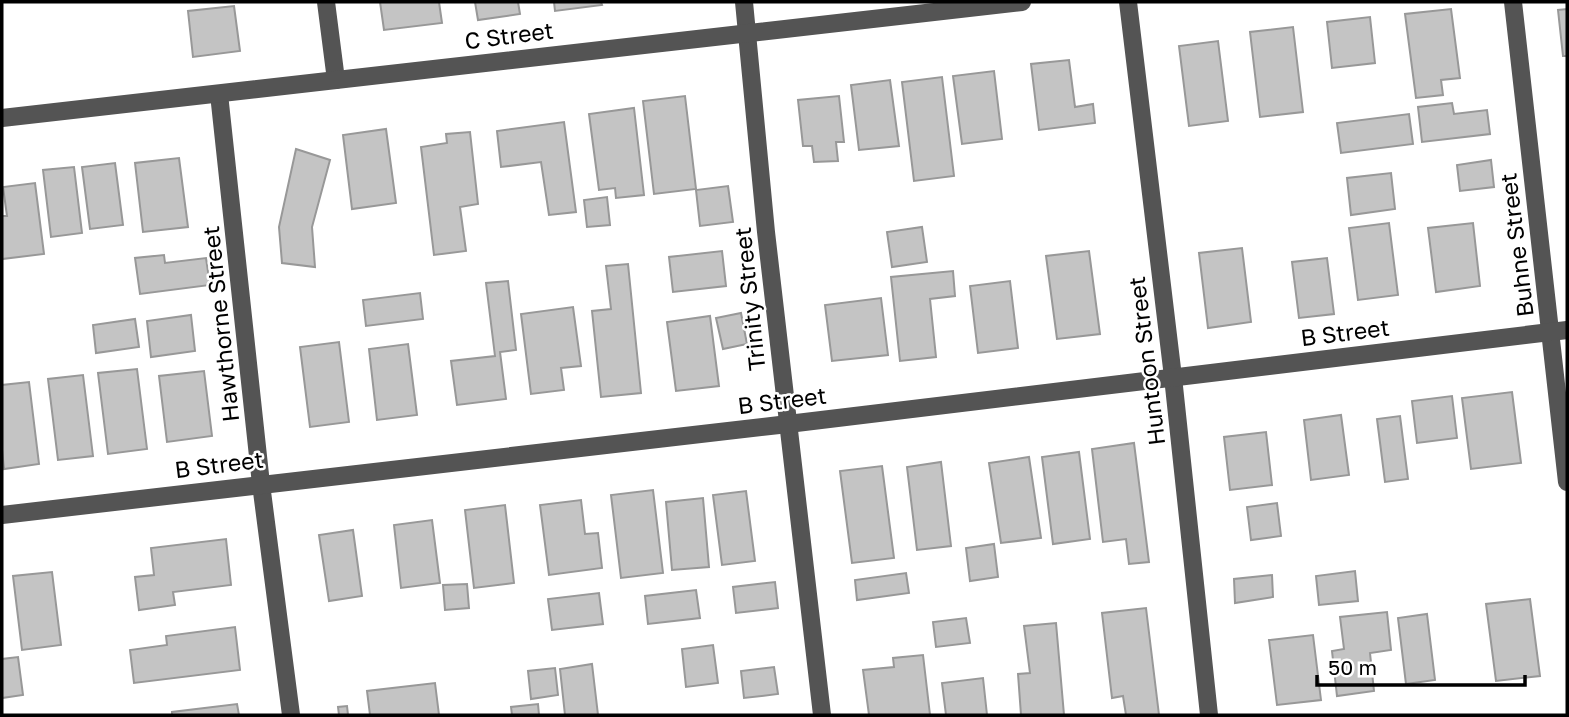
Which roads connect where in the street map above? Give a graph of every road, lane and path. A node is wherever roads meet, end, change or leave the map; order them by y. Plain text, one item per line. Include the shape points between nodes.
1 (326, 2) edge
2 (744, 2) edge
3 (1022, 2) edge
4 (1128, 2) edge
5 (1513, 2) edge
6 (748, 32) junction
7 (336, 80) junction
8 (219, 94) junction
9 (2, 118) edge
10 (1559, 330) edge
11 (1172, 377) junction
12 (788, 424) junction
13 (1567, 482) edge
14 (261, 484) junction
15 (2, 515) edge
16 (291, 715) edge
17 (822, 715) edge
18 (1209, 715) edge

1 - 7 street
2 - 6 street, Trinity Street
3 - 6 street, C Street
4 - 11 street, Huntoon Street
5 - 10 street, Buhne Street
6 - 7 street, C Street
6 - 12 street, Trinity Street
7 - 8 street, C Street
8 - 9 street, C Street
8 - 14 street, Hawthorne Street
10 - 11 street, B Street
10 - 13 street, Buhne Street
11 - 12 street, B Street
11 - 18 street, Huntoon Street
12 - 14 street, B Street
12 - 17 street, Trinity Street
14 - 15 street, B Street
14 - 16 street, Hawthorne Street

